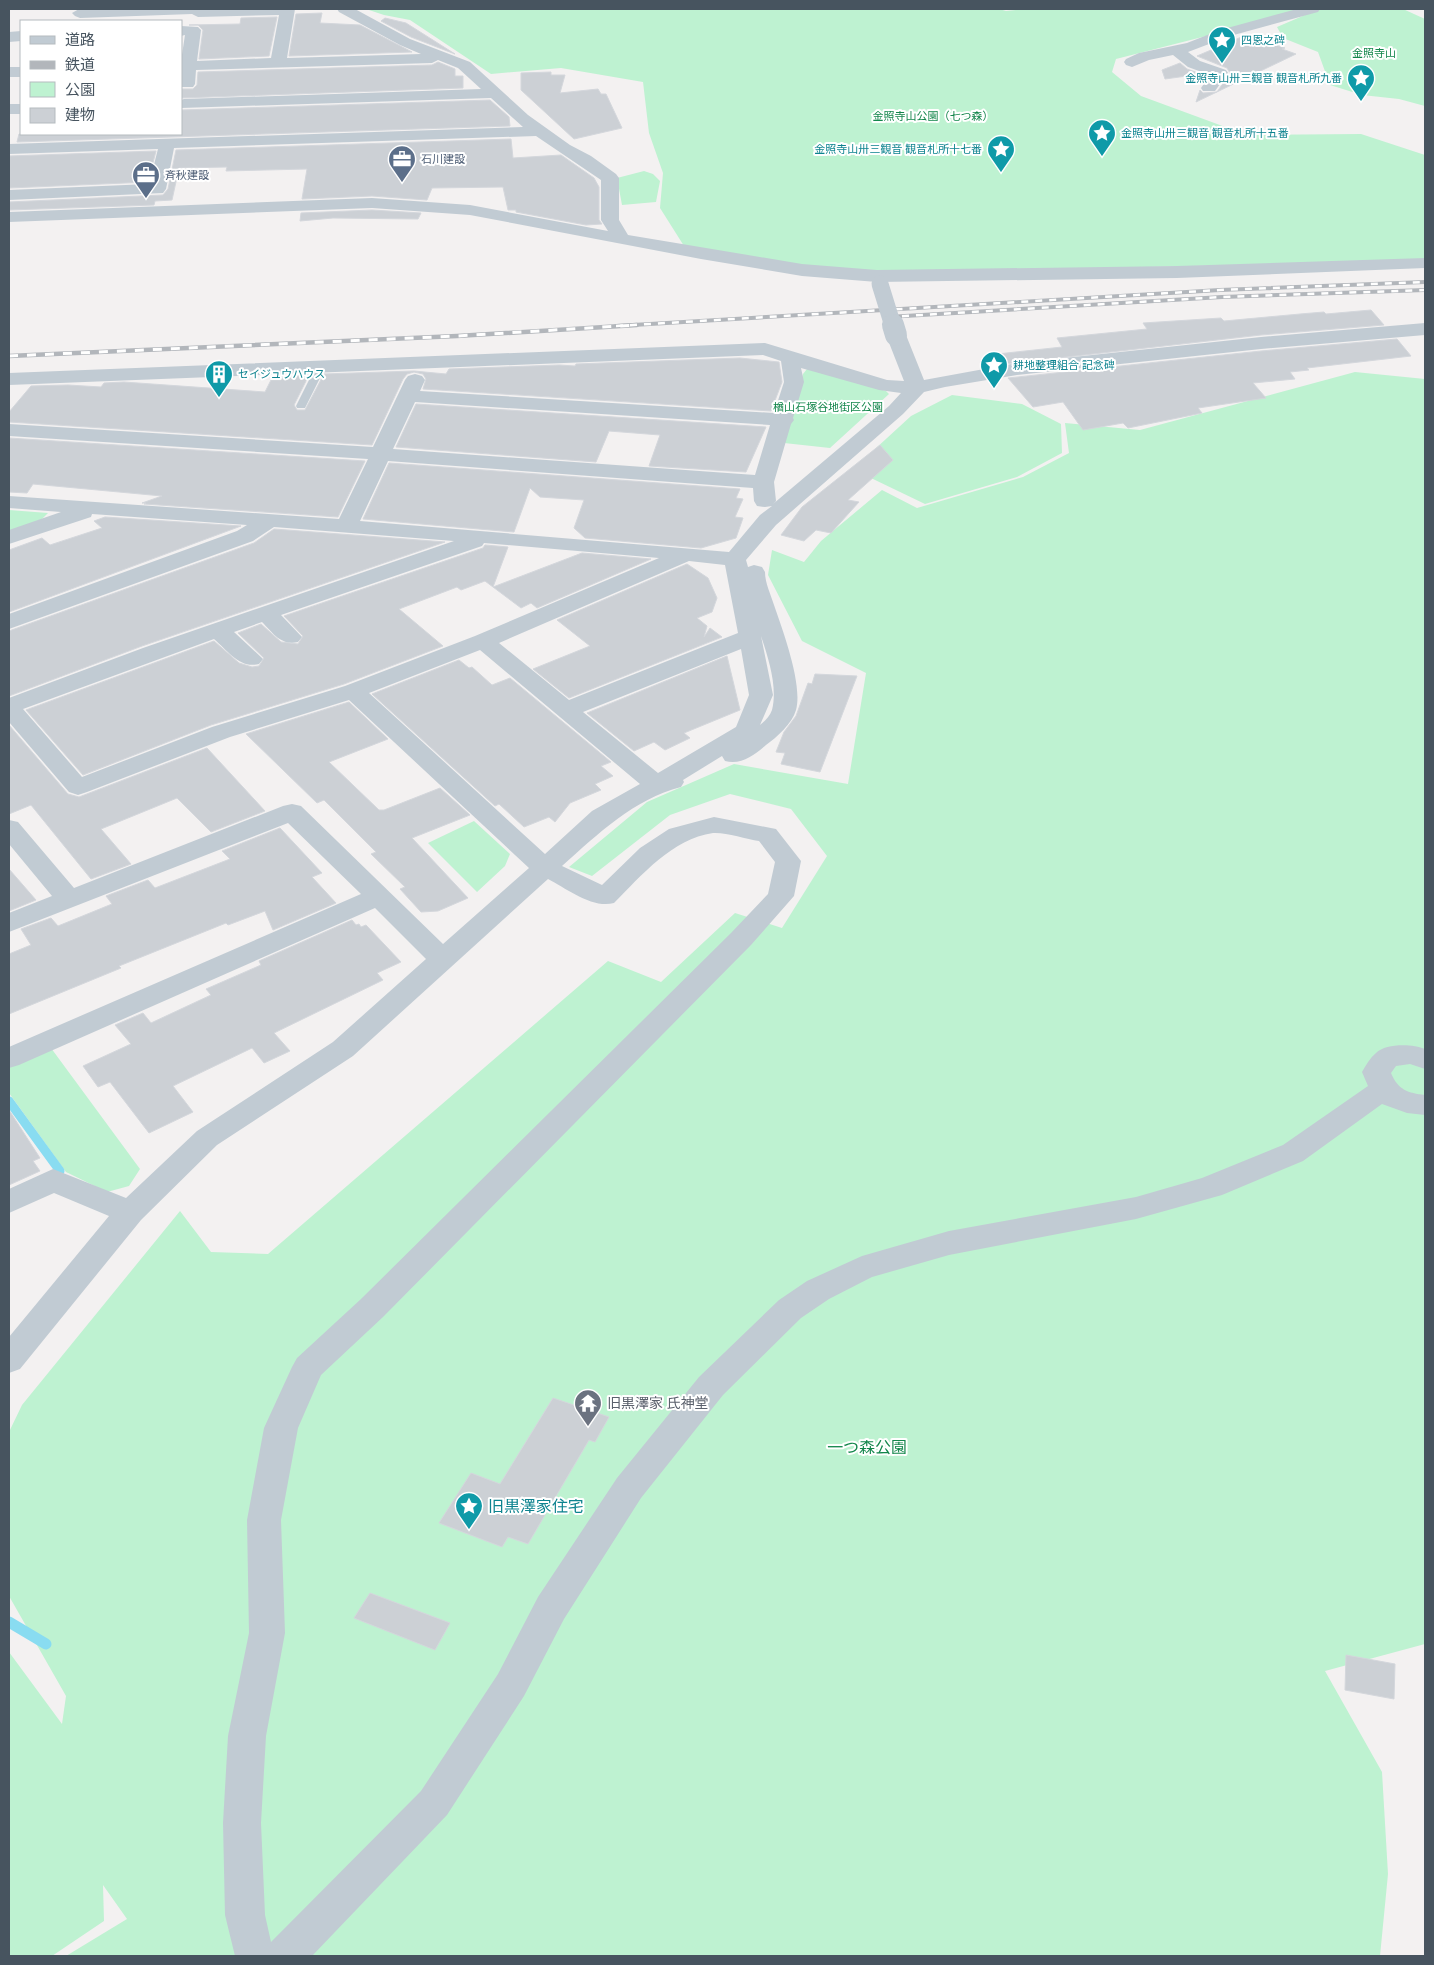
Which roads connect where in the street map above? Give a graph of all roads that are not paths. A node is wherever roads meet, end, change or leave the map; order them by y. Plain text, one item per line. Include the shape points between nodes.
1 (288, 9) edge
2 (344, 9) edge
3 (1313, 9) edge
4 (199, 10) edge
5 (80, 13) dead end
6 (187, 31) edge
7 (1177, 51) junction
8 (446, 57) junction
9 (1132, 62) dead end
10 (278, 63) junction
11 (185, 66) edge
12 (1209, 88) dead end
13 (496, 93) junction
14 (183, 101) edge
15 (541, 131) junction
16 (175, 141) edge
17 (9, 149) edge
18 (9, 195) edge
19 (9, 217) edge
20 (620, 238) junction
21 (1425, 263) edge
22 (878, 280) junction
23 (1425, 329) edge
24 (790, 358) junction
25 (424, 362) junction
26 (321, 366) junction
27 (14, 378) edge
28 (917, 388) junction
29 (408, 396) junction
30 (9, 398) edge
31 (301, 406) dead end
32 (784, 420) junction
33 (9, 430) edge
34 (379, 454) junction
35 (763, 482) junction
36 (812, 482) junction
37 (9, 502) edge
38 (94, 508) junction
39 (768, 520) junction
40 (268, 522) junction
41 (347, 526) junction
42 (9, 537) edge
43 (482, 538) junction
44 (687, 554) junction
45 (735, 559) junction
46 (266, 613) junction
47 (9, 622) edge
48 (218, 630) junction
49 (749, 636) junction
50 (290, 638) dead end
51 (483, 641) junction
52 (252, 659) dead end
53 (353, 691) junction
54 (9, 706) edge
55 (566, 710) junction
56 (656, 785) junction
57 (9, 828) edge
58 (544, 867) junction
59 (378, 897) junction
60 (68, 898) junction
61 (9, 923) edge
62 (442, 959) junction
63 (9, 1058) edge
64 (1425, 1059) edge
65 (1382, 1090) junction
66 (1425, 1105) edge
67 (9, 1202) edge
68 (130, 1212) junction
69 (9, 1360) edge
70 (254, 1956) edge
71 (286, 1956) edge

1 - 4 street
1 - 10 street
2 - 8 street via 405,42
3 - 7 street via 1225,33
4 - 5 street
4 - 6 street
6 - 11 street
7 - 9 street via 1156,52
7 - 12 street via 1194,64 1220,73
8 - 10 street
8 - 13 street via 464,65
10 - 11 street
11 - 14 street
13 - 14 street
13 - 15 street
15 - 16 street
15 - 20 street via 610,178 610,220
16 - 17 street
16 - 18 street via 157,189
19 - 20 street via 372,203 470,210
20 - 22 street
21 - 22 street
22 - 28 street, bridge
23 - 28 street via 1017,369 944,380
24 - 25 street via 765,349
24 - 28 street via 886,386
24 - 32 street via 794,382
25 - 26 street
25 - 29 street
26 - 27 street
26 - 31 lane
27 - 30 street
28 - 36 street
29 - 32 street
29 - 34 street
32 - 35 street
33 - 34 street
34 - 35 street
34 - 41 street
35 - 39 street
36 - 39 street
36 - 56 street via 793,510 765,541 755,564 754,577 786,688 784,711 768,732 703,775
37 - 38 street
38 - 40 street
38 - 42 street
39 - 45 street
40 - 41 street
40 - 47 street via 245,536
41 - 43 street
43 - 44 street
43 - 46 street
44 - 45 street
44 - 51 street
45 - 49 street
46 - 48 street
46 - 50 street
48 - 52 street
48 - 54 street
49 - 55 street
49 - 56 street via 761,694 746,731
51 - 53 street
51 - 55 street
53 - 54 street via 221,732 78,787
53 - 58 street
55 - 56 street
56 - 58 street via 601,817
57 - 60 street
58 - 62 street
58 - 70 street via 605,897 649,854 678,835 714,826 767,835 788,861 781,896 372,1308 308,1367 281,1428 264,1520 267,1633 247,1736 242,1823 245,1915
59 - 60 street via 292,812
59 - 62 street
59 - 63 street
60 - 61 street
62 - 68 street via 343,1048 207,1138
64 - 65 street via 1411,1054 1387,1058 1376,1072
65 - 66 street via 1403,1103
65 - 71 street via 1293,1153 1211,1187 1136,1208 949,1243 862,1268 818,1290 790,1309 711,1386 629,1488 551,1608 511,1684 434,1803
67 - 68 street via 53,1180
68 - 69 street

